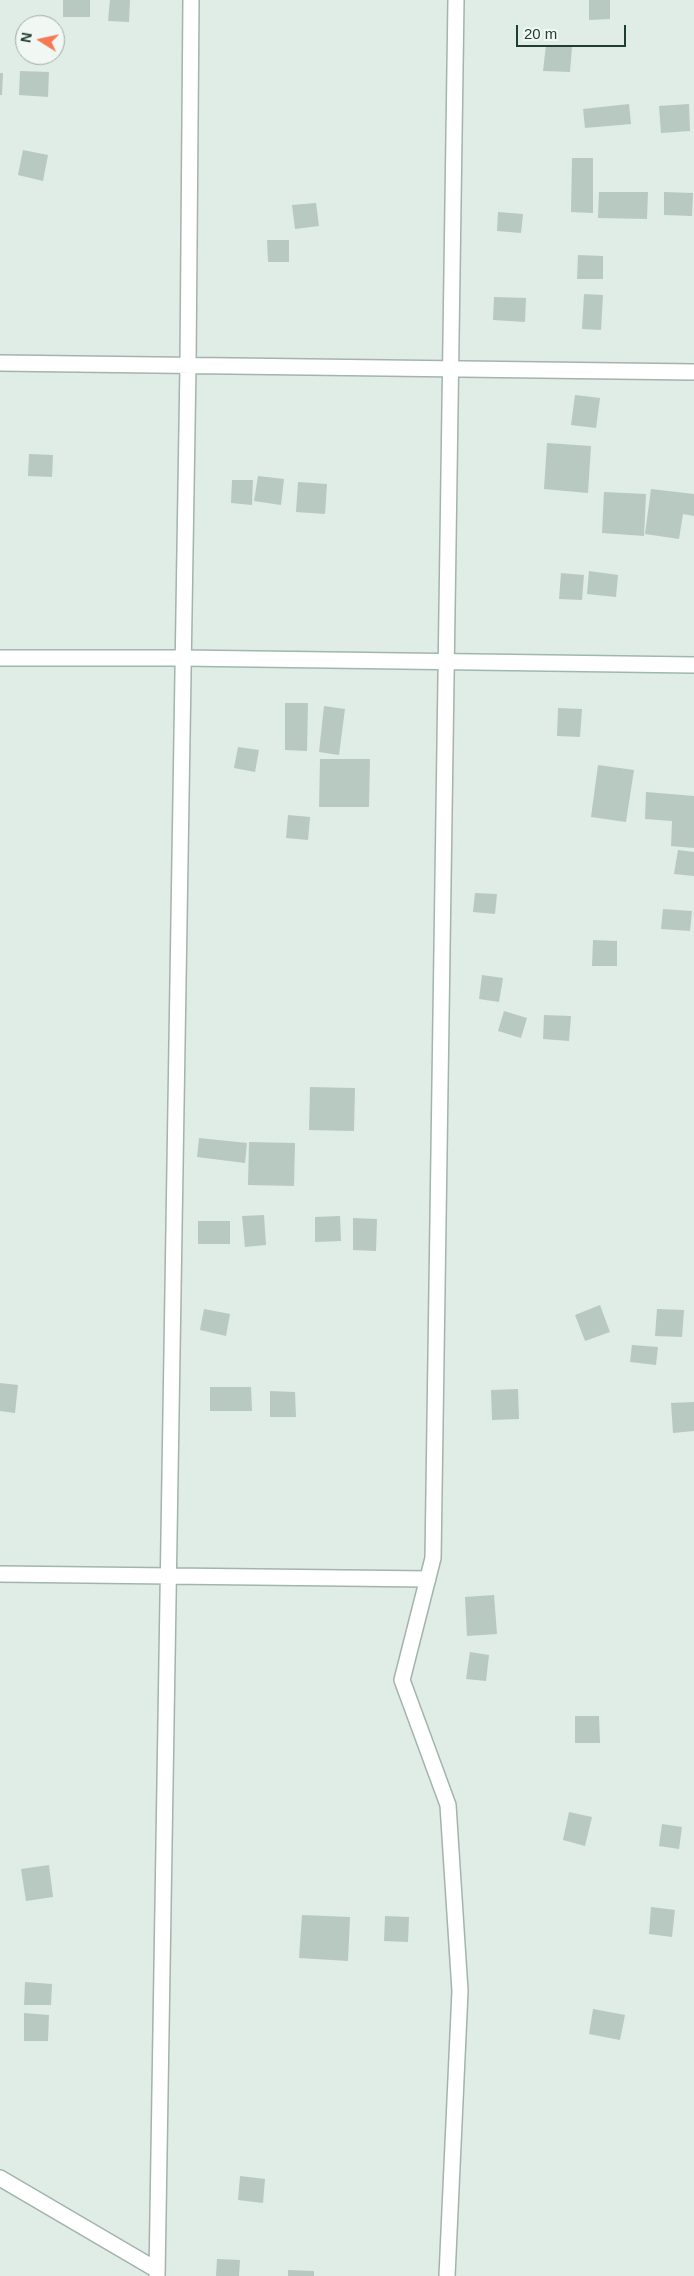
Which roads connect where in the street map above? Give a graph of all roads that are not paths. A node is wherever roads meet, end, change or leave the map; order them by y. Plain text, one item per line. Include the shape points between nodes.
1 (191, 0) edge
2 (456, 0) edge
3 (0, 363) edge
4 (188, 366) junction
5 (450, 369) junction
6 (694, 372) edge
7 (0, 658) edge
8 (182, 658) junction
9 (446, 662) junction
10 (694, 665) edge
11 (0, 1574) edge
12 (170, 1576) junction
13 (428, 1579) junction
14 (0, 2178) edge
15 (157, 2273) edge
16 (447, 2276) edge

1 - 4 street
2 - 5 street
3 - 4 street
4 - 5 street
4 - 8 street
5 - 6 street
5 - 9 street
7 - 8 street
8 - 9 street
8 - 12 street
9 - 10 street
9 - 13 street via 433,1558
11 - 12 street
12 - 13 street
12 - 15 street
13 - 16 street via 402,1680 448,1805 460,1990
14 - 15 street

